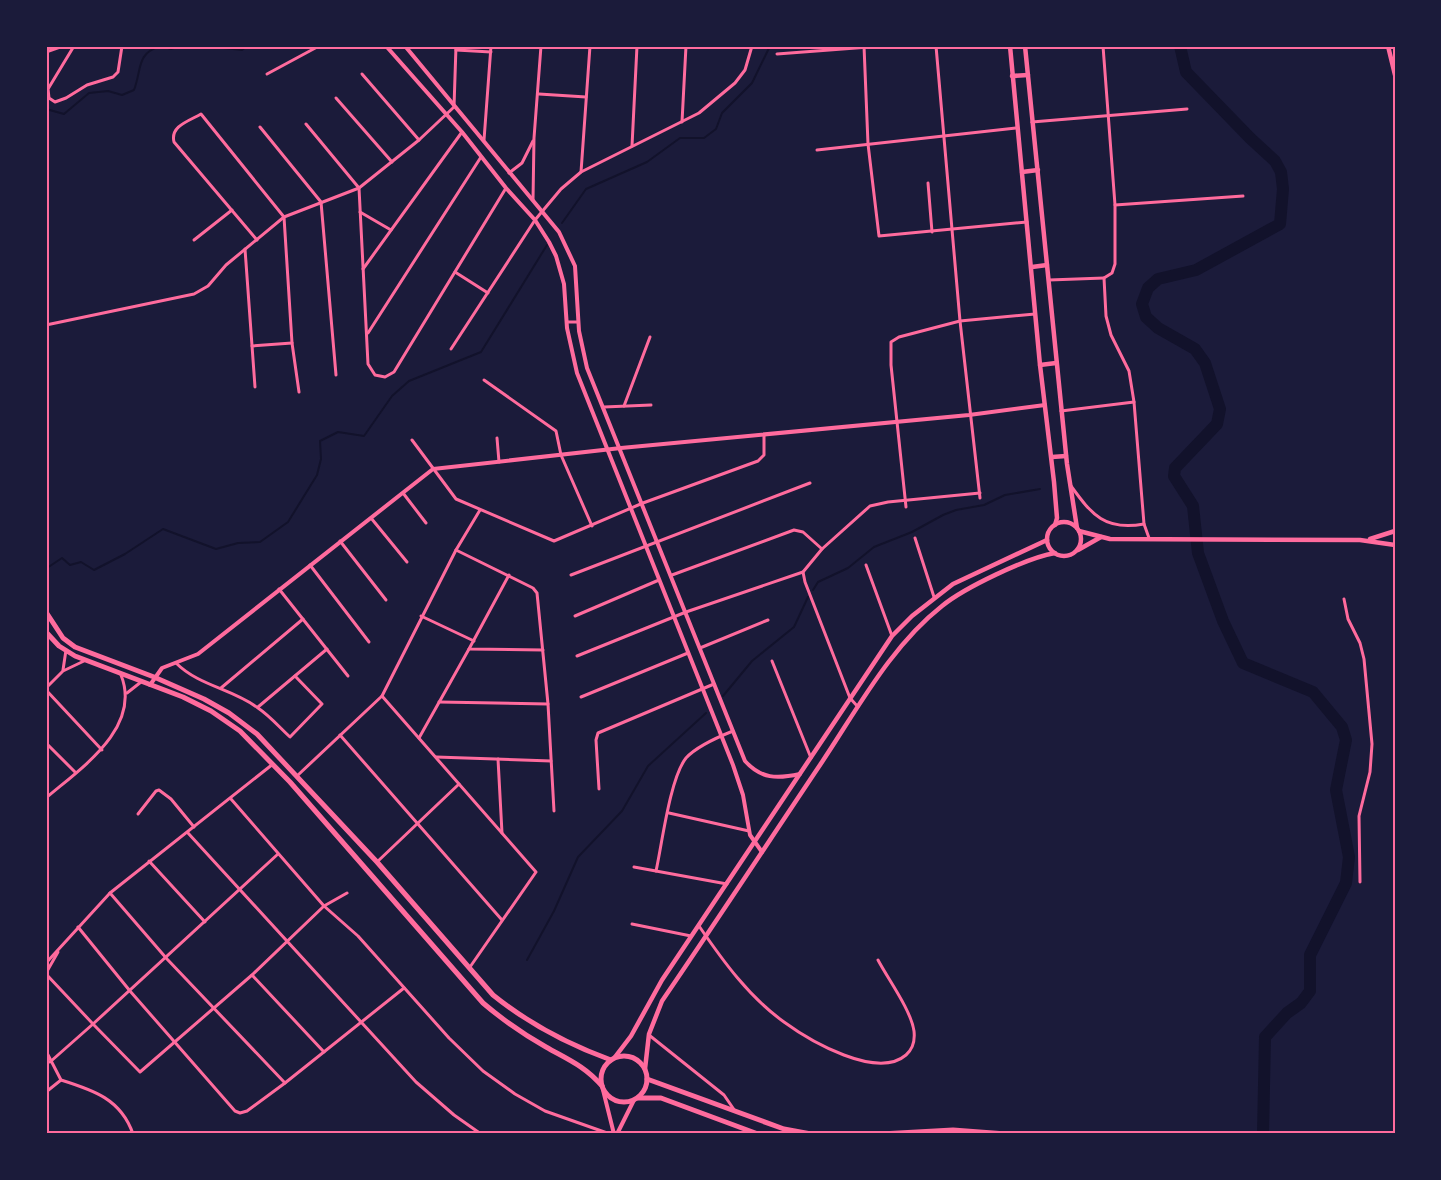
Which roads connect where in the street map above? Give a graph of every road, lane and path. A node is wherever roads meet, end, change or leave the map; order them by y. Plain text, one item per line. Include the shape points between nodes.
1 (63, 46) edge
2 (74, 46) edge
3 (122, 46) edge
4 (319, 46) edge
5 (386, 46) edge
6 (405, 46) edge
7 (492, 46) edge
8 (541, 46) edge
9 (590, 46) edge
10 (637, 46) edge
11 (686, 46) edge
12 (752, 46) edge
13 (882, 46) edge
14 (936, 46) edge
15 (1010, 46) edge
16 (1025, 46) edge
17 (1103, 46) edge
18 (1388, 46) edge
19 (864, 47) edge
20 (456, 48) edge
21 (46, 52) edge
22 (491, 52) junction
23 (777, 54) dead end
24 (267, 74) dead end
25 (362, 74) dead end
26 (1028, 75) junction
27 (1395, 75) edge
28 (1012, 76) junction
29 (539, 94) junction
30 (586, 97) junction
31 (336, 98) dead end
32 (454, 106) junction
33 (1187, 109) dead end
34 (446, 116) junction
35 (1107, 116) junction
36 (682, 122) junction
37 (1032, 122) junction
38 (306, 124) dead end
39 (260, 127) dead end
40 (1016, 128) junction
41 (462, 132) junction
42 (943, 136) junction
43 (534, 138) junction
44 (419, 140) junction
45 (484, 143) junction
46 (868, 144) junction
47 (632, 146) junction
48 (817, 150) dead end
49 (481, 157) junction
50 (392, 162) junction
51 (1038, 170) junction
52 (581, 172) junction
53 (1022, 172) junction
54 (509, 173) junction
55 (928, 183) dead end
56 (358, 188) junction
57 (506, 188) junction
58 (1242, 196) dead end
59 (533, 200) junction
60 (321, 202) junction
61 (1114, 205) junction
62 (232, 210) junction
63 (542, 211) junction
64 (360, 212) junction
65 (284, 217) junction
66 (535, 220) junction
67 (1027, 222) junction
68 (391, 230) junction
69 (952, 230) junction
70 (932, 232) junction
71 (194, 240) dead end
72 (257, 240) junction
73 (245, 248) junction
74 (1047, 265) junction
75 (1032, 266) junction
76 (363, 269) junction
77 (454, 272) junction
78 (1104, 278) junction
79 (1049, 280) junction
80 (488, 294) junction
81 (1036, 314) junction
82 (960, 321) junction
83 (566, 322) junction
84 (578, 322) junction
85 (46, 325) edge
86 (368, 334) junction
87 (650, 337) dead end
88 (292, 344) junction
89 (252, 346) junction
90 (451, 348) dead end
91 (1056, 363) junction
92 (1040, 365) junction
93 (336, 375) dead end
94 (484, 380) dead end
95 (255, 387) dead end
96 (299, 392) dead end
97 (1134, 402) junction
98 (651, 405) dead end
99 (1046, 405) junction
100 (624, 406) junction
101 (604, 407) junction
102 (1061, 411) junction
103 (970, 415) junction
104 (897, 422) junction
105 (764, 436) junction
106 (497, 438) dead end
107 (412, 440) dead end
108 (621, 448) junction
109 (607, 450) junction
110 (561, 455) junction
111 (1066, 456) junction
112 (1052, 457) junction
113 (499, 462) junction
114 (433, 469) junction
115 (810, 482) dead end
116 (1069, 483) junction
117 (403, 493) junction
118 (980, 493) junction
119 (980, 498) dead end
120 (906, 500) junction
121 (643, 503) junction
122 (906, 507) dead end
123 (630, 508) junction
124 (480, 510) junction
125 (371, 518) junction
126 (426, 523) dead end
127 (1144, 524) junction
128 (1055, 525) junction
129 (592, 526) junction
130 (1078, 530) junction
131 (1395, 531) edge
132 (1101, 537) junction
133 (915, 538) dead end
134 (1149, 538) junction
135 (1047, 540) junction
136 (1360, 540) junction
137 (340, 541) junction
138 (658, 541) junction
139 (1395, 545) edge
140 (646, 546) junction
141 (822, 549) junction
142 (456, 550) junction
143 (1077, 550) junction
144 (1055, 553) junction
145 (407, 562) dead end
146 (309, 564) junction
147 (866, 565) dead end
148 (803, 572) junction
149 (509, 575) junction
150 (571, 575) dead end
151 (672, 575) junction
152 (659, 580) junction
153 (279, 589) junction
154 (934, 597) junction
155 (1344, 599) dead end
156 (386, 600) dead end
157 (46, 612) edge
158 (686, 612) junction
159 (421, 616) junction
160 (575, 616) dead end
161 (673, 617) junction
162 (303, 619) junction
163 (768, 620) dead end
164 (46, 632) edge
165 (892, 636) junction
166 (369, 642) dead end
167 (474, 642) junction
168 (469, 648) junction
169 (700, 648) junction
170 (327, 649) junction
171 (66, 650) junction
172 (543, 650) junction
173 (688, 653) junction
174 (577, 656) dead end
175 (84, 661) junction
176 (772, 661) dead end
177 (176, 663) junction
178 (63, 671) junction
179 (121, 675) junction
180 (295, 676) junction
181 (348, 676) dead end
182 (154, 677) junction
183 (141, 682) junction
184 (715, 684) junction
185 (150, 685) junction
186 (221, 688) junction
187 (702, 688) junction
188 (46, 689) edge
189 (127, 692) junction
190 (382, 696) junction
191 (581, 697) dead end
192 (850, 698) junction
193 (439, 702) junction
194 (548, 704) junction
195 (258, 707) junction
196 (858, 707) junction
197 (733, 731) junction
198 (340, 735) junction
199 (721, 736) junction
200 (419, 738) junction
201 (46, 743) edge
202 (102, 750) junction
203 (435, 757) junction
204 (810, 758) junction
205 (498, 760) junction
206 (551, 761) junction
207 (273, 764) junction
208 (75, 772) junction
209 (800, 774) junction
210 (298, 775) junction
211 (459, 784) junction
212 (599, 789) dead end
213 (47, 796) edge
214 (230, 799) junction
215 (554, 811) dead end
216 (668, 813) junction
217 (138, 814) dead end
218 (417, 821) junction
219 (194, 828) junction
220 (749, 831) junction
221 (188, 833) junction
222 (502, 833) junction
223 (753, 843) junction
224 (762, 852) junction
225 (278, 854) junction
226 (149, 861) junction
227 (377, 862) junction
228 (634, 868) dead end
229 (656, 871) junction
230 (1360, 882) dead end
231 (727, 884) junction
232 (241, 889) junction
233 (110, 893) junction
234 (348, 893) dead end
235 (324, 906) junction
236 (502, 920) junction
237 (205, 922) junction
238 (632, 924) dead end
239 (699, 926) junction
240 (78, 927) junction
241 (692, 936) junction
242 (706, 936) junction
243 (285, 941) junction
244 (61, 946) junction
245 (167, 958) junction
246 (878, 960) dead end
247 (46, 963) edge
248 (470, 967) junction
249 (46, 974) edge
250 (252, 975) junction
251 (404, 988) junction
252 (130, 991) junction
253 (653, 996) junction
254 (662, 1001) junction
255 (213, 1008) junction
256 (360, 1021) junction
257 (93, 1024) junction
258 (649, 1034) junction
259 (175, 1041) junction
260 (46, 1051) edge
261 (324, 1052) junction
262 (613, 1058) junction
263 (50, 1062) junction
264 (645, 1069) junction
265 (647, 1079) junction
266 (60, 1080) junction
267 (285, 1083) junction
268 (602, 1088) junction
269 (46, 1092) edge
270 (636, 1099) junction
271 (736, 1111) junction
272 (754, 1133) edge
273 (133, 1134) edge
274 (481, 1134) edge
275 (610, 1134) edge
276 (616, 1134) edge
277 (812, 1134) edge
278 (880, 1134) edge
279 (1006, 1134) edge

1 - 21 street
2 - 3 street via 48,88 49,98 54,102 87,85 113,78 118,72
4 - 24 street
5 - 34 street
6 - 32 street
7 - 22 street
8 - 29 street
9 - 30 street
10 - 47 street
11 - 36 street
12 - 36 street via 745,70 735,84 699,114
13 - 19 street
14 - 42 street
15 - 28 main road
16 - 26 main road
17 - 35 street
18 - 27 main road
19 - 23 street
19 - 46 street
20 - 22 street
20 - 32 street
22 - 45 street
25 - 44 street
26 - 28 main road
26 - 37 main road
28 - 40 main road
29 - 30 street
29 - 43 street
30 - 52 street
31 - 50 street
32 - 34 street
32 - 45 street
33 - 35 street
34 - 41 street
34 - 44 street
35 - 37 street
35 - 61 street
36 - 47 street
37 - 51 main road
38 - 56 street
39 - 60 street
40 - 42 street
40 - 53 main road
41 - 49 street
41 - 68 street
42 - 46 street
42 - 69 street
43 - 54 street via 522,163
43 - 59 street
44 - 50 street
45 - 54 street
46 - 48 street
46 - 70 street via 879,236
47 - 52 street
49 - 57 street
49 - 86 street
50 - 56 street
51 - 53 main road
51 - 74 main road
52 - 63 street
53 - 67 main road
54 - 59 street
55 - 70 street
56 - 60 street
56 - 64 street
57 - 66 street
57 - 77 street
58 - 61 street
59 - 63 street
60 - 65 street
60 - 93 street
61 - 78 street via 1115,264 1112,273
62 - 65 street via 174,142 175,130 201,114
62 - 71 street
62 - 72 street
63 - 66 street
63 - 84 street via 560,232 575,266
64 - 68 street
64 - 76 street
65 - 72 street
65 - 88 street
66 - 80 street
66 - 83 street via 550,242 561,270
67 - 69 street
67 - 75 main road
68 - 76 street
69 - 70 street
69 - 82 street
72 - 73 street
73 - 85 street via 212,283 194,294
73 - 89 street
74 - 75 main road
74 - 79 main road
75 - 81 main road
76 - 86 street
77 - 80 street
77 - 86 street via 394,372 381,377 372,372 368,364
78 - 79 street
78 - 97 street via 1106,316 1111,335 1129,371
79 - 91 main road
80 - 90 street
81 - 82 street
81 - 92 main road
82 - 103 street
82 - 104 street via 898,337 890,345
83 - 84 street
83 - 109 street via 577,374
84 - 101 street via 587,368
87 - 100 street
88 - 89 street
88 - 96 street
89 - 95 street
91 - 92 main road
91 - 102 main road
92 - 99 main road
94 - 110 street via 556,431
97 - 102 street
97 - 127 street
98 - 100 street
99 - 103 street
99 - 112 main road
100 - 101 street
101 - 108 street
102 - 111 main road
103 - 104 street
103 - 118 street
104 - 105 street
104 - 120 street
105 - 108 street
105 - 121 street via 764,455 758,461
106 - 113 street
107 - 114 street
108 - 109 street
108 - 121 street
109 - 110 street
109 - 123 street
110 - 113 street
110 - 129 street
111 - 112 main road
111 - 116 main road
112 - 128 main road
113 - 114 street
114 - 117 street
114 - 124 street via 455,498
115 - 138 street
116 - 127 street via 1101,520 1121,525
116 - 130 main road
117 - 125 street
117 - 126 street
118 - 119 street
118 - 120 street
120 - 122 street
120 - 141 street via 870,506
121 - 123 street
121 - 138 street
123 - 129 street
123 - 140 street
124 - 129 street via 552,541
124 - 142 street
125 - 137 street
125 - 145 street
127 - 134 street
128 - 130 main road via 1067,523
128 - 135 main road
130 - 132 main road
130 - 143 main road via 1081,542
131 - 136 main road
132 - 134 main road
132 - 143 main road
133 - 154 street
134 - 136 main road
135 - 144 main road
135 - 154 main road via 962,579
136 - 139 main road
137 - 146 street
137 - 156 street
138 - 140 street
138 - 151 street
140 - 150 street
140 - 152 street
141 - 148 street
141 - 151 street via 803,532 794,530
142 - 149 street
142 - 159 street
143 - 144 main road via 1068,556
144 - 196 main road via 998,575 942,605 902,646
146 - 153 street
146 - 166 street
147 - 165 street
148 - 158 street
148 - 192 street
149 - 167 street
149 - 172 street via 535,590
151 - 158 street
152 - 160 street
152 - 161 street
153 - 162 street
153 - 177 street via 198,654
154 - 165 main road
155 - 230 street via 1364,659 1372,744 1370,772 1359,816
157 - 182 highway via 63,638 75,647
158 - 161 street
158 - 169 street
159 - 167 street
159 - 190 street
161 - 173 street
161 - 174 street
162 - 170 street
162 - 186 street
163 - 169 street
164 - 171 highway
165 - 192 main road
167 - 168 street
168 - 172 street
168 - 193 street
169 - 184 street
170 - 180 street
170 - 181 street
171 - 175 highway
171 - 178 street
172 - 194 street
173 - 187 street
173 - 191 street
175 - 178 street
175 - 179 highway
176 - 204 street
177 - 182 street via 162,668
177 - 186 street via 189,676
178 - 188 street
179 - 183 highway
179 - 189 street
180 - 195 street
180 - 195 street via 322,704 290,737
182 - 185 street
182 - 210 highway via 229,713 257,734
183 - 185 highway
183 - 189 street
184 - 187 street
184 - 197 street
185 - 207 highway via 211,711 240,731
186 - 195 street
187 - 199 street
187 - 212 street via 598,733
188 - 202 street
189 - 202 street via 119,724
190 - 198 street
190 - 200 street
192 - 196 street
192 - 204 main road
193 - 194 street
193 - 200 street
194 - 206 street
196 - 224 main road
197 - 199 street
197 - 209 street via 745,761 754,771 762,776 784,778
198 - 210 street
198 - 218 street
199 - 216 street via 686,759 677,774
199 - 220 street via 743,795
200 - 203 street
201 - 208 street
202 - 208 street
203 - 205 street
203 - 211 street
204 - 209 main road
205 - 206 street
205 - 222 street
206 - 215 street
207 - 214 street
207 - 268 highway via 483,1003 510,1026 574,1060 589,1071
208 - 213 street
209 - 223 main road
210 - 227 highway
211 - 218 street
211 - 222 street
214 - 219 street
214 - 225 street
216 - 220 street
216 - 229 street
217 - 219 street via 159,790 171,799
218 - 227 street
218 - 236 street
219 - 221 street
220 - 223 street
221 - 226 street
221 - 232 street
222 - 236 street via 536,872
223 - 224 street
223 - 231 main road
224 - 242 main road
225 - 232 street
225 - 235 street
226 - 233 street
226 - 237 street
227 - 248 highway
228 - 229 street
229 - 231 street
231 - 239 main road
232 - 237 street
232 - 243 street
233 - 240 street
233 - 245 street
234 - 235 street
235 - 243 street
235 - 251 street via 358,936
236 - 248 street
237 - 245 street
238 - 241 street
239 - 241 main road
239 - 242 street
240 - 244 street
240 - 252 street
241 - 253 main road
242 - 246 street via 746,988 784,1022 847,1056 875,1063 902,1058 912,1049 914,1041 914,1029 908,1015
242 - 254 main road
243 - 250 street
243 - 256 street
244 - 247 street
244 - 249 street
245 - 252 street
245 - 255 street
248 - 262 highway via 492,995 514,1013 551,1035
249 - 257 street
250 - 255 street
250 - 261 street
251 - 256 street
251 - 275 street via 483,1071 515,1094 545,1111
252 - 257 street
252 - 259 street
253 - 254 main road
253 - 262 main road via 631,1036
254 - 258 main road
255 - 259 street
255 - 267 street
256 - 261 street
256 - 274 street via 424,1090
257 - 259 street via 140,1072
257 - 263 street
258 - 264 main road
258 - 271 street via 729,1099
259 - 267 street via 237,1112 247,1111
260 - 263 street
261 - 267 street
262 - 264 highway via 635,1059
262 - 268 highway via 603,1068
263 - 266 street
264 - 265 highway
265 - 270 highway via 643,1092
265 - 271 highway
266 - 269 street
266 - 273 street via 106,1096 119,1109
268 - 270 highway via 618,1101
268 - 276 street
270 - 272 highway via 661,1098
270 - 276 street
271 - 277 highway via 784,1129
278 - 279 highway via 961,1130

